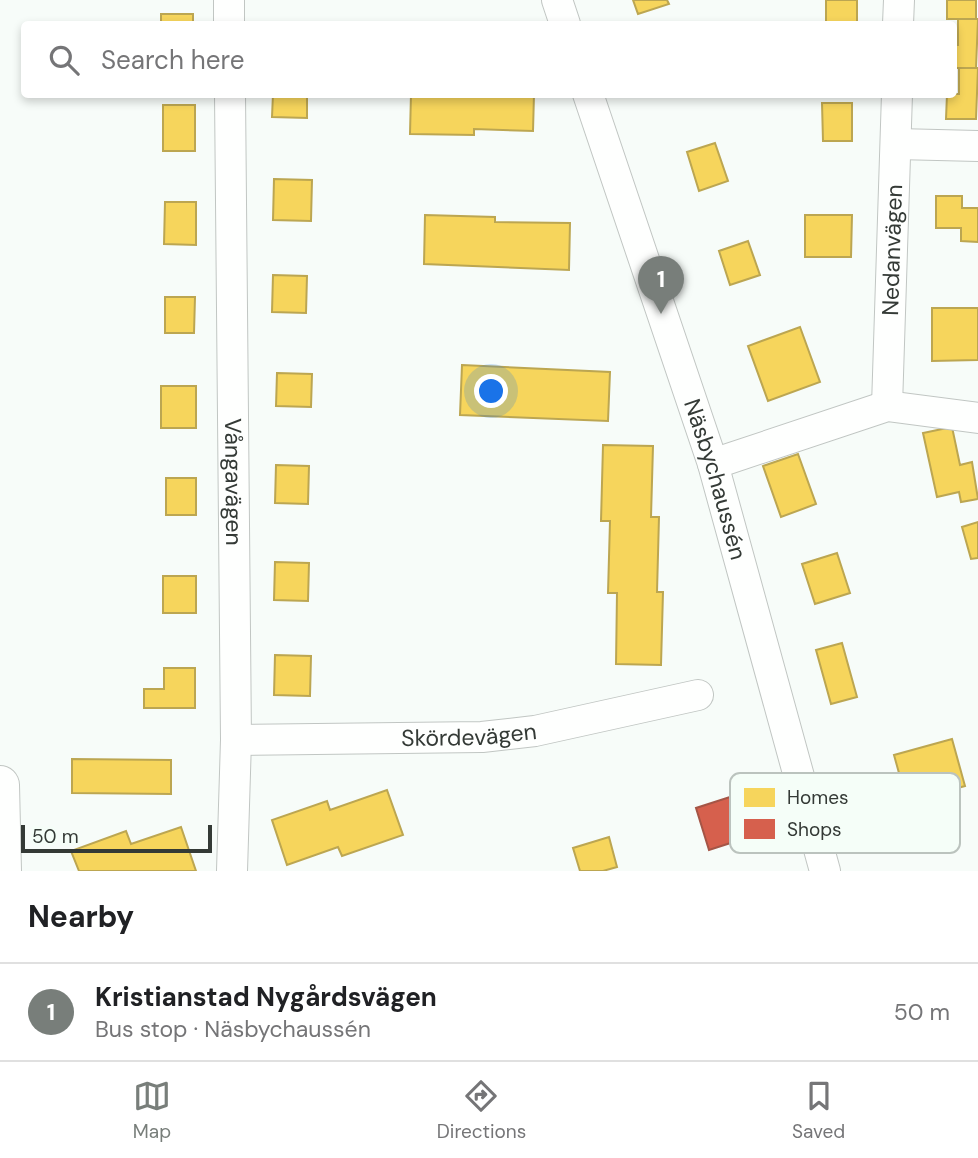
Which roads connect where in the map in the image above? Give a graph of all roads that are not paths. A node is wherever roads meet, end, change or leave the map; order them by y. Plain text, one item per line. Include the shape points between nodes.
1 (229, 0) edge
2 (557, 0) edge
3 (898, 0) edge
4 (229, 21) edge
5 (564, 21) edge
6 (898, 21) edge
7 (230, 98) edge
8 (589, 98) edge
9 (897, 98) edge
10 (897, 144) junction
11 (978, 146) edge
12 (887, 406) junction
13 (978, 418) edge
14 (713, 464) junction
15 (698, 695) dead end
16 (236, 740) junction
17 (798, 773) edge
18 (0, 785) edge
19 (820, 853) edge
20 (2, 871) edge
21 (232, 871) edge
22 (825, 871) edge

1 - 4 street
2 - 5 street
3 - 6 street
7 - 16 street, Vångavägen
8 - 14 street, Näsbychaussén
9 - 10 street, Nedanvägen
10 - 11 street
10 - 12 street, Nedanvägen
12 - 13 street
12 - 14 street
14 - 17 street, Näsbychaussén
15 - 16 street, Skördevägen via 535,731 482,737
16 - 21 street, Vångavägen
18 - 20 main road
19 - 22 street, Näsbychaussén

